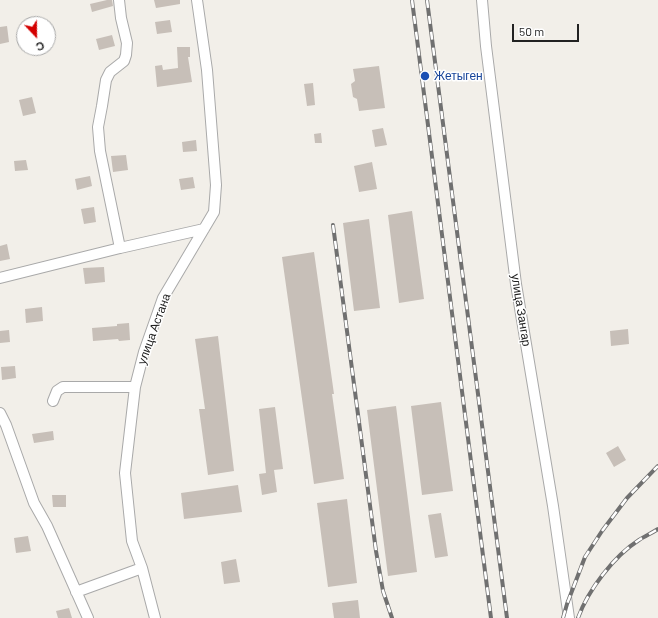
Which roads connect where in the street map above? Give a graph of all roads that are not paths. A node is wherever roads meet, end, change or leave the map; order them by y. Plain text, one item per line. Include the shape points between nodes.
1 (119, 0) edge
2 (197, 0) edge
3 (482, 0) edge
4 (204, 229) junction
5 (120, 248) junction
6 (0, 278) edge
7 (135, 387) junction
8 (54, 401) dead end
9 (0, 413) edge
10 (142, 568) junction
11 (76, 592) junction
12 (88, 618) edge
13 (155, 618) edge
14 (570, 618) edge

1 - 5 street via 127,44 126,55 124,61 110,72 106,80 98,127 100,151
2 - 4 street, улица Астана via 216,185 214,212
3 - 14 street, улица Зангар via 516,284
4 - 5 street
4 - 7 street, улица Астана via 163,298
5 - 6 street
7 - 8 street via 63,387 57,391
7 - 10 street, улица Астана via 125,473 132,541
9 - 11 street via 34,503
10 - 11 street
10 - 13 street, улица Астана
11 - 12 street

